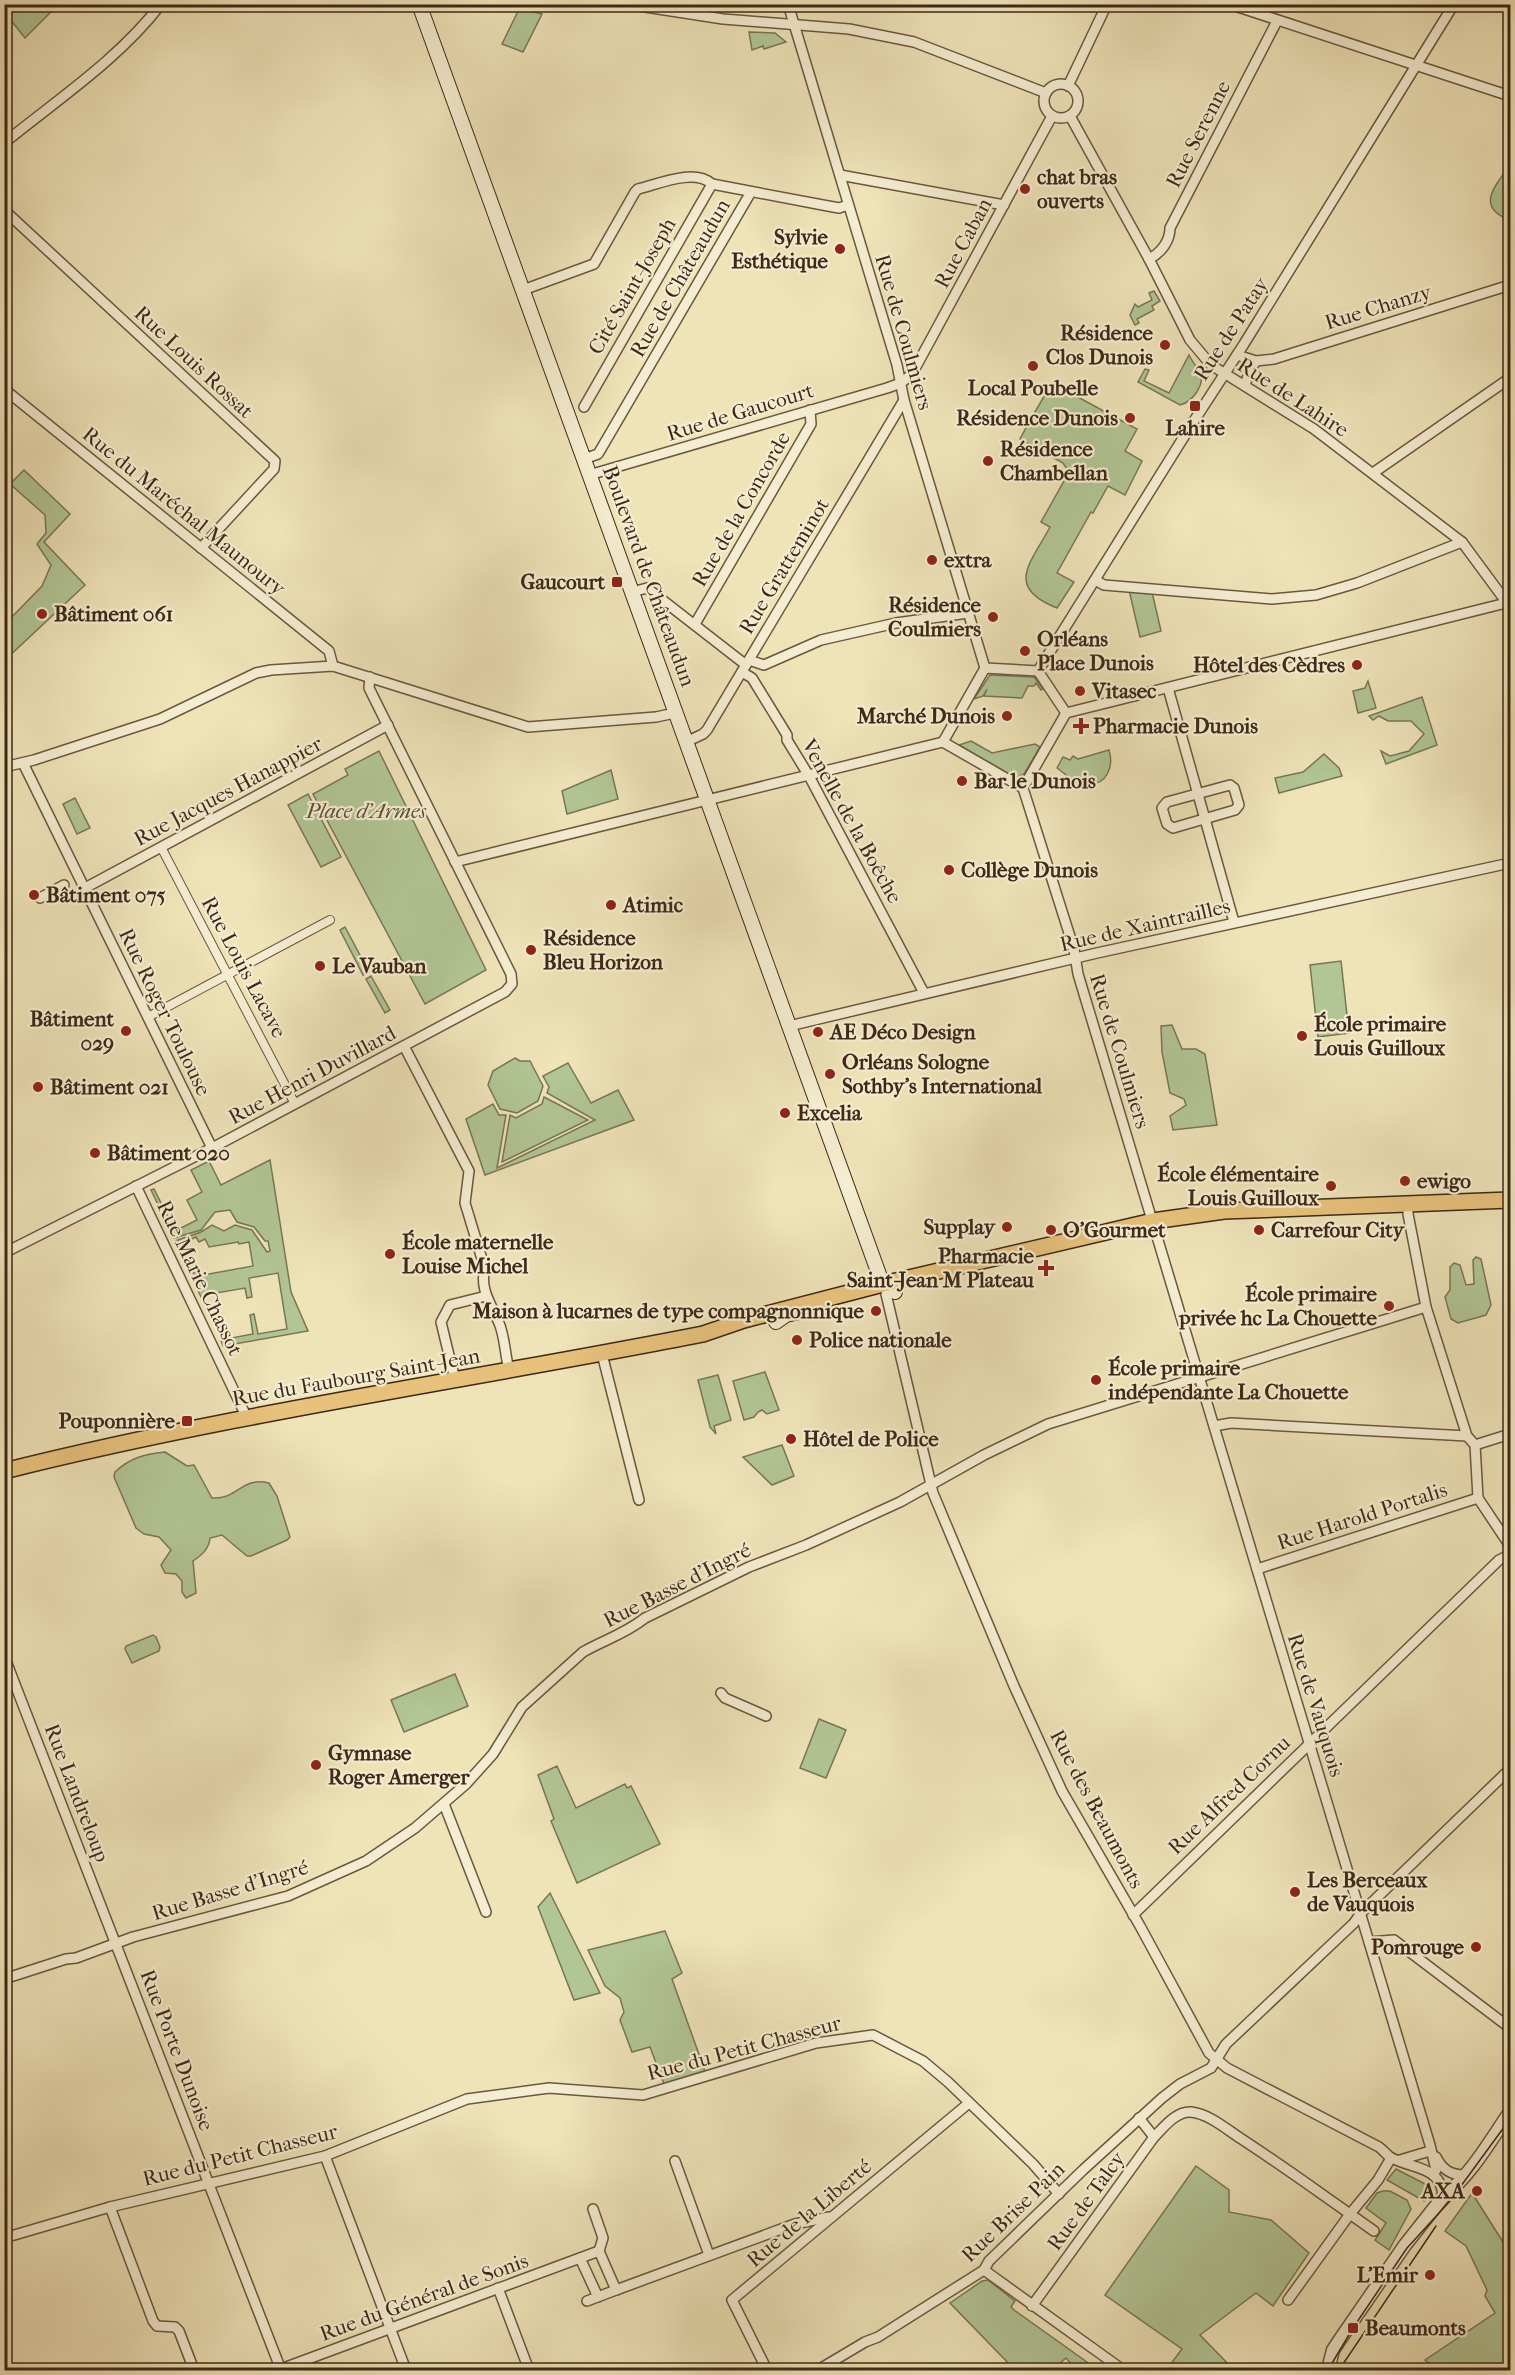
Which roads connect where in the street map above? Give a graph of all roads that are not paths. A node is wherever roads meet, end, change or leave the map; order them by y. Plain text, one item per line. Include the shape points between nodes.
1 (160, 4) edge
2 (419, 4) edge
3 (626, 4) edge
4 (789, 4) edge
5 (1107, 4) edge
6 (1229, 4) edge
7 (1454, 4) edge
8 (1277, 21) junction
9 (794, 25) junction
10 (1416, 65) junction
11 (1068, 86) junction
12 (1046, 93) junction
13 (1510, 96) edge
14 (1052, 116) junction
15 (1070, 116) junction
16 (4, 142) edge
17 (840, 175) junction
18 (712, 184) junction
19 (751, 192) junction
20 (848, 205) junction
21 (1004, 205) junction
22 (4, 210) edge
23 (1149, 260) junction
24 (1510, 285) edge
25 (523, 290) junction
26 (1237, 355) junction
27 (1256, 361) junction
28 (1224, 374) junction
29 (1510, 378) edge
30 (901, 383) junction
31 (1245, 385) junction
32 (4, 389) edge
33 (904, 400) junction
34 (584, 407) dead end
35 (810, 410) junction
36 (584, 459) junction
37 (1373, 473) junction
38 (590, 475) junction
39 (1462, 542) junction
40 (201, 548) junction
41 (1095, 580) junction
42 (632, 592) junction
43 (1510, 604) edge
44 (969, 613) junction
45 (695, 624) junction
46 (333, 666) junction
47 (745, 666) junction
48 (985, 668) junction
49 (1038, 671) junction
50 (370, 677) junction
51 (1168, 688) junction
52 (675, 713) junction
53 (1066, 714) junction
54 (388, 725) junction
55 (686, 742) junction
56 (943, 742) junction
57 (23, 763) junction
58 (4, 767) edge
59 (809, 776) junction
60 (1023, 788) junction
61 (1198, 793) junction
62 (707, 800) junction
63 (1205, 819) junction
64 (161, 847) junction
65 (455, 862) junction
66 (1510, 862) edge
67 (64, 885) dead end
68 (85, 888) junction
69 (40, 898) dead end
70 (330, 920) dead end
71 (1234, 922) junction
72 (1075, 959) junction
73 (228, 975) junction
74 (924, 993) junction
75 (148, 1017) junction
76 (789, 1026) junction
77 (404, 1046) junction
78 (295, 1104) junction
79 (212, 1148) junction
80 (136, 1186) junction
81 (1510, 1200) edge
82 (1408, 1203) junction
83 (1153, 1221) junction
84 (4, 1253) edge
85 (879, 1287) junction
86 (486, 1296) junction
87 (1426, 1307) junction
88 (717, 1331) junction
89 (602, 1354) junction
90 (508, 1370) junction
91 (1199, 1377) junction
92 (453, 1380) junction
93 (248, 1418) junction
94 (1214, 1426) junction
95 (1510, 1434) edge
96 (1467, 1436) junction
97 (1475, 1445) junction
98 (4, 1471) edge
99 (931, 1484) junction
100 (1478, 1498) junction
101 (639, 1500) dead end
102 (1509, 1543) edge
103 (1510, 1556) edge
104 (1257, 1569) junction
105 (4, 1656) edge
106 (721, 1693) dead end
107 (766, 1716) dead end
108 (1308, 1743) junction
109 (1510, 1769) edge
110 (444, 1804) junction
111 (486, 1912) dead end
112 (1361, 1913) junction
113 (1133, 1915) junction
114 (1369, 1942) junction
115 (117, 1943) junction
116 (5, 1979) edge
117 (1510, 2028) edge
118 (1216, 2059) junction
119 (969, 2103) junction
120 (1510, 2112) edge
121 (1139, 2118) junction
122 (1154, 2137) junction
123 (1430, 2148) junction
124 (325, 2156) junction
125 (1396, 2159) junction
126 (675, 2161) dead end
127 (1433, 2175) junction
128 (1464, 2175) junction
129 (208, 2183) junction
130 (1059, 2194) junction
131 (1443, 2197) junction
132 (110, 2207) junction
133 (593, 2209) dead end
134 (1350, 2214) junction
135 (832, 2216) junction
136 (1374, 2231) dead end
137 (4, 2238) edge
138 (598, 2251) junction
139 (709, 2255) junction
140 (580, 2258) junction
141 (984, 2270) junction
142 (498, 2288) junction
143 (616, 2290) junction
144 (598, 2297) junction
145 (1288, 2300) dead end
146 (587, 2301) dead end
147 (1032, 2306) junction
148 (389, 2329) junction
149 (278, 2369) edge
150 (194, 2370) edge
151 (406, 2370) edge
152 (529, 2370) edge
153 (766, 2370) edge
154 (818, 2370) edge
155 (1123, 2370) edge
156 (1328, 2370) edge

1 - 16 street via 127,41
2 - 25 main road, Boulevard de Châteaudun
3 - 9 street
4 - 9 street, Rue de Coulmiers
5 - 11 street
6 - 8 street
7 - 10 street, Rue de Patay
8 - 10 street
8 - 23 street, Rue Serenne via 1161,251
9 - 12 street via 849,29 914,42
9 - 17 street, Rue de Coulmiers
10 - 13 street
10 - 26 street, Rue de Patay
11 - 12 street via 1053,86
11 - 15 street via 1077,98
12 - 14 street via 1044,103
14 - 15 street
14 - 21 street, Rue Caban
15 - 23 street, Rue de Lahire
17 - 20 street, Rue de Coulmiers
17 - 21 street
18 - 19 street
18 - 25 street via 689,176 637,190 594,264
18 - 34 street, Cité Saint-Joseph
19 - 20 street, Rue de Châteaudun via 839,208
19 - 36 street, Rue de Châteaudun via 598,454
20 - 30 street, Rue de Coulmiers
21 - 30 street, Rue Caban via 919,363
22 - 40 street, Rue Louis Rossat via 275,461 274,469
23 - 28 street, Rue de Lahire via 1190,340
24 - 27 street, Rue Chanzy
25 - 36 main road, Boulevard de Châteaudun
26 - 27 street
26 - 28 street, Rue de Patay
27 - 31 street
28 - 31 street, Rue de Lahire
28 - 41 street, Rue de Patay
29 - 37 street
30 - 33 street, Rue de Coulmiers
30 - 35 street, Rue de Gaucourt
31 - 37 street, Rue de Lahire
32 - 40 street, Rue du Maréchal Maunoury
33 - 44 street, Rue de Coulmiers
33 - 47 street, Rue Gratteminot
35 - 38 street, Rue de Gaucourt
35 - 45 street, Rue de la Concorde via 811,424
36 - 38 main road, Boulevard de Châteaudun
37 - 39 street, Rue de Lahire
38 - 42 main road, Boulevard de Châteaudun
39 - 41 street via 1316,595 1272,599 1104,585
39 - 43 street, Rue de Lahire
40 - 46 street, Rue du Maréchal Maunoury via 329,651
41 - 49 street, Rue de Patay
42 - 45 street, Venelle de la Boêche via 647,588
42 - 52 main road, Boulevard de Châteaudun
43 - 51 street
44 - 47 street via 896,623 821,640 764,665
44 - 48 street, Rue de Coulmiers
45 - 47 street, Venelle de la Boêche
46 - 50 street
46 - 57 street via 256,673 160,718
47 - 55 street, Rue Gratteminot via 707,730
47 - 59 street, Venelle de la Boêche
48 - 49 street
48 - 56 street
49 - 53 street
50 - 52 street via 528,727
50 - 54 street via 369,688
51 - 53 street
51 - 61 street
52 - 55 main road, Boulevard de Châteaudun
53 - 60 street
54 - 64 street, Rue Jacques Hanappier
54 - 65 street
55 - 62 main road, Boulevard de Châteaudun
56 - 59 street
56 - 60 street
57 - 58 street
57 - 68 street, Rue Roger Toulouse
59 - 62 street
59 - 74 street, Venelle de la Boêche
60 - 72 street, Rue de Coulmiers
61 - 63 street
61 - 63 street via 1230,785 1239,805 1235,810
61 - 63 street via 1167,802 1162,808 1167,824 1173,828
62 - 65 street
62 - 76 main road, Boulevard de Châteaudun
63 - 71 street
64 - 68 street, Rue Jacques Hanappier
64 - 73 street, Rue Louis Lacave
65 - 77 street, Rue Henri Duvillard via 511,974 512,984 505,992
66 - 71 street, Rue de Xaintrailles
67 - 69 street
68 - 75 street, Rue Roger Toulouse
70 - 73 street
71 - 72 street, Rue de Xaintrailles
72 - 74 street, Rue de Xaintrailles
72 - 83 street, Rue de Coulmiers
73 - 75 street
73 - 78 street, Rue Louis Lacave
74 - 76 street, Rue de Xaintrailles
75 - 79 street, Rue Roger Toulouse
76 - 85 main road, Boulevard de Châteaudun
77 - 78 street, Rue Henri Duvillard
77 - 86 street via 469,1172 465,1203 485,1269 482,1279
78 - 79 street, Rue Henri Duvillard
79 - 80 street, Rue Henri Duvillard
80 - 84 street, Rue Henri Duvillard
80 - 93 street, Rue Marie Chassot
81 - 82 main road, Rue du Faubourg Saint-Jean
82 - 83 main road, Rue du Faubourg Saint-Jean via 1224,1210
82 - 87 street
83 - 85 main road, Rue du Faubourg Saint-Jean via 996,1259 968,1270
83 - 91 street, Rue de Vauquois
85 - 88 main road, Rue du Faubourg Saint-Jean via 744,1320
85 - 88 main road, Rue du Faubourg Saint-Jean via 776,1322
85 - 99 street, Rue des Beaumonts
86 - 90 street via 500,1324
86 - 92 street via 450,1305 441,1322
87 - 91 street, Rue Basse d'Ingré
87 - 96 street
88 - 89 main road, Rue du Faubourg Saint-Jean
89 - 90 main road, Rue du Faubourg Saint-Jean
89 - 101 street
90 - 92 main road, Rue du Faubourg Saint-Jean
91 - 94 street, Rue de Vauquois
91 - 99 street, Rue Basse d'Ingré via 1048,1424
92 - 93 main road, Rue du Faubourg Saint-Jean
93 - 98 main road, Rue du Faubourg Saint-Jean via 109,1445
94 - 96 street via 1231,1423
94 - 104 street, Rue de Vauquois
95 - 97 street
96 - 97 street
97 - 100 street
99 - 110 street, Rue Basse d'Ingré via 749,1567 583,1652 522,1707 493,1754
99 - 113 street, Rue des Beaumonts via 1045,1755
100 - 102 street
100 - 104 street, Rue Harold Portalis
102 - 103 street
103 - 108 street, Rue Alfred Cornu via 1499,1560
104 - 108 street, Rue de Vauquois
105 - 115 street, Rue Landreloup
106 - 107 street
108 - 112 street, Rue de Vauquois
108 - 113 street, Rue Alfred Cornu
109 - 112 street, Rue Brise Pain
110 - 111 street
110 - 115 street, Rue Basse d'Ingré via 366,1861 288,1896
112 - 114 street, Rue de Vauquois
112 - 118 street, Rue Brise Pain via 1226,2044
113 - 118 street, Rue des Beaumonts via 1209,2053
114 - 117 street via 1394,1940
114 - 123 street, Rue de Vauquois
115 - 116 street, Rue Basse d'Ingré
115 - 129 street, Rue Porte Dunoise
118 - 121 street, Rue Brise Pain via 1211,2068 1180,2085
118 - 125 street, Rue des Beaumonts
119 - 124 street, Rue du Petit Chasseur via 923,2061 873,2035 816,2043 644,2094 549,2088 467,2099
119 - 130 street, Rue du Petit Chasseur
119 - 135 street, Rue de la Liberté
120 - 128 street
121 - 122 street
121 - 130 street, Rue Brise Pain
122 - 134 street, Rue de Talcy via 1182,2114 1191,2112 1209,2118
122 - 147 street, Rue de Talcy
123 - 125 street
123 - 127 street, Rue de Vauquois via 1436,2170
123 - 128 street via 1444,2169
124 - 129 street, Rue du Petit Chasseur
124 - 148 street
125 - 127 street, Rue des Beaumonts
125 - 134 street
126 - 139 street
127 - 131 street, Rue de Vauquois
128 - 131 street
129 - 132 street, Rue du Petit Chasseur
129 - 149 street, Rue Porte Dunoise
130 - 141 street, Rue Brise Pain
131 - 156 street via 1338,2342
132 - 137 street, Rue du Petit Chasseur
132 - 150 street via 153,2321 157,2326 180,2331
133 - 138 street via 603,2238
134 - 136 street, Rue de Talcy
134 - 145 street
135 - 139 street via 795,2224
135 - 153 street, Rue de la Liberté via 732,2300
138 - 140 street, Rue du Général de Sonis
138 - 143 street
139 - 143 street
140 - 142 street, Rue du Général de Sonis
140 - 144 street
141 - 147 street
141 - 154 street, Rue Brise Pain
142 - 148 street, Rue du Général de Sonis
142 - 152 street
143 - 144 street
144 - 146 street
147 - 155 street
148 - 149 street, Rue du Général de Sonis
148 - 151 street

